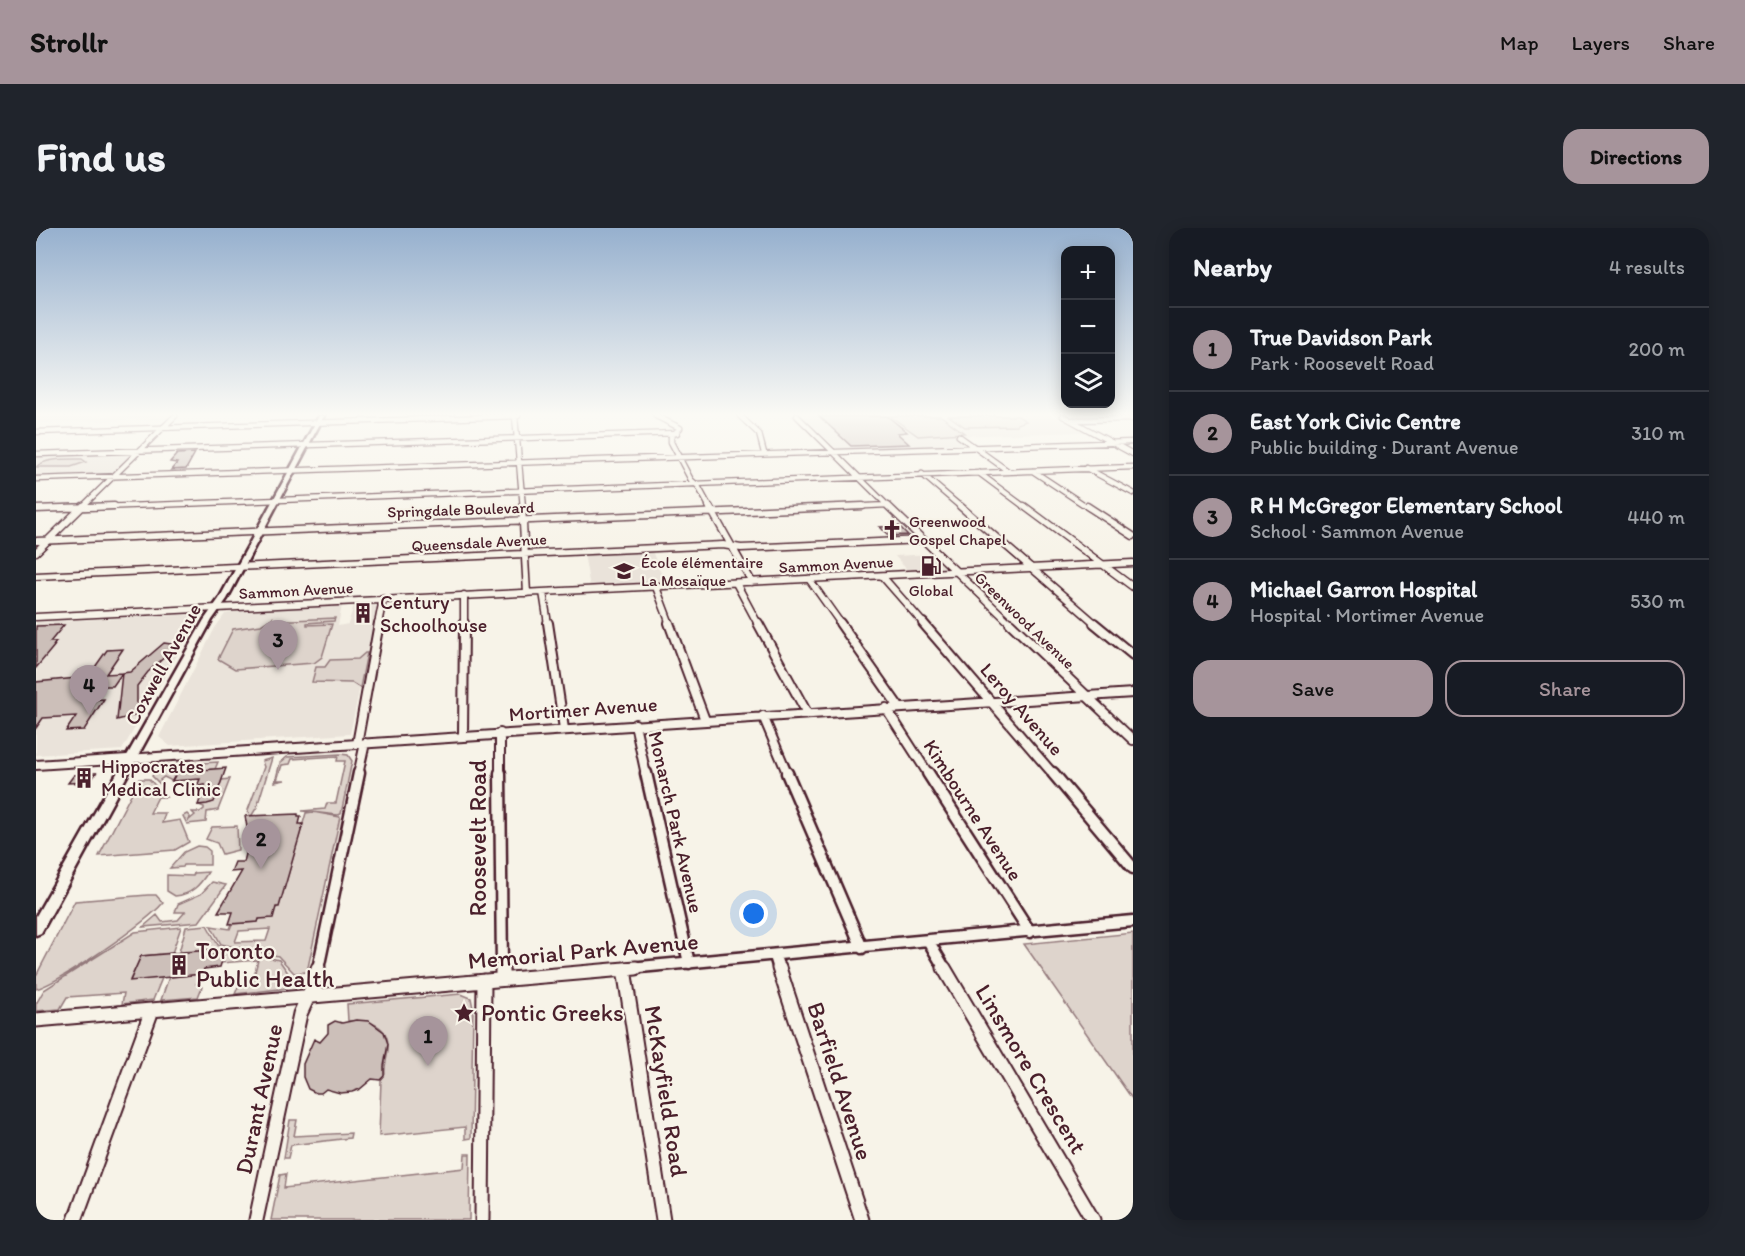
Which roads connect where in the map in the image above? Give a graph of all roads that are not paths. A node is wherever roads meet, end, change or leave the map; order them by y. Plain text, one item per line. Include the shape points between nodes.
1 (129, 462) edge
2 (297, 462) edge
3 (511, 462) edge
4 (519, 462) edge
5 (681, 462) edge
6 (843, 462) edge
7 (997, 462) edge
8 (1133, 467) edge
9 (1086, 468) junction
10 (293, 470) junction
11 (1033, 470) junction
12 (1009, 471) junction
13 (979, 472) junction
14 (922, 474) junction
15 (114, 477) junction
16 (858, 477) junction
17 (36, 479) edge
18 (695, 483) junction
19 (521, 490) junction
20 (1133, 493) edge
21 (277, 499) junction
22 (887, 504) junction
23 (82, 507) junction
24 (36, 509) edge
25 (713, 512) junction
26 (524, 520) junction
27 (260, 531) junction
28 (1133, 536) edge
29 (49, 540) junction
30 (923, 540) junction
31 (36, 541) edge
32 (733, 546) junction
33 (36, 552) edge
34 (525, 554) junction
35 (1133, 563) edge
36 (1103, 564) junction
37 (240, 567) junction
38 (1031, 568) junction
39 (956, 571) junction
40 (36, 576) edge
41 (882, 576) junction
42 (809, 579) junction
43 (752, 582) junction
44 (736, 583) junction
45 (656, 587) junction
46 (1133, 587) edge
47 (543, 592) junction
48 (527, 593) junction
49 (464, 596) junction
50 (383, 599) junction
51 (216, 608) junction
52 (36, 617) edge
53 (1133, 655) edge
54 (1133, 693) edge
55 (1087, 697) junction
56 (993, 702) junction
57 (899, 707) junction
58 (886, 708) junction
59 (807, 713) junction
60 (762, 716) junction
61 (705, 720) junction
62 (635, 724) junction
63 (564, 729) junction
64 (500, 733) junction
65 (463, 735) junction
66 (1133, 740) edge
67 (361, 744) junction
68 (132, 759) junction
69 (36, 765) edge
70 (1133, 868) edge
71 (1133, 921) edge
72 (36, 929) edge
73 (1030, 932) junction
74 (929, 942) junction
75 (862, 948) junction
76 (775, 956) junction
77 (689, 963) junction
78 (624, 969) junction
79 (502, 979) junction
80 (484, 981) junction
81 (307, 997) junction
82 (152, 1010) junction
83 (36, 1020) edge
84 (75, 1220) edge
85 (256, 1220) edge
86 (482, 1220) edge
87 (663, 1220) edge
88 (862, 1220) edge
89 (1093, 1220) edge

1 - 15 street
2 - 10 main road, Coxwell Avenue
3 - 10 street
4 - 19 street
5 - 18 street
6 - 16 street, Greenwood Avenue
7 - 12 street
8 - 9 street
9 - 11 street
9 - 20 street
10 - 15 street
10 - 21 main road, Coxwell Avenue
11 - 12 street
11 - 28 street
12 - 13 street
13 - 14 street
13 - 36 street
14 - 16 street
14 - 38 street
15 - 17 street
15 - 23 street
16 - 18 street
16 - 22 street, Greenwood Avenue
18 - 19 street
18 - 25 street
19 - 21 street
19 - 26 street
21 - 23 street
21 - 27 main road, Coxwell Avenue
22 - 25 street, Springdale Boulevard
22 - 30 street, Greenwood Avenue
23 - 24 street
23 - 29 street
25 - 26 street, Springdale Boulevard
25 - 32 street
26 - 27 street, Springdale Boulevard
26 - 34 street
27 - 29 street, Springdale Boulevard
27 - 37 main road, Coxwell Avenue
29 - 31 street, Springdale Boulevard
29 - 33 street
30 - 32 street, Queensdale Avenue
30 - 39 street, Greenwood Avenue
32 - 34 street, Queensdale Avenue
32 - 43 street
34 - 37 street, Queensdale Avenue
34 - 48 street
35 - 36 street, Sammon Avenue
36 - 38 street, Sammon Avenue
36 - 46 street
37 - 40 street, Queensdale Avenue
37 - 51 main road, Coxwell Avenue
38 - 39 street, Sammon Avenue
38 - 53 street
39 - 41 street, Sammon Avenue
39 - 55 street, Greenwood Avenue
41 - 42 street, Sammon Avenue
41 - 56 street, Leroy Avenue
42 - 43 street, Sammon Avenue
42 - 57 street
43 - 44 street, Sammon Avenue
44 - 45 street, Sammon Avenue
44 - 59 street
45 - 47 street, Sammon Avenue
45 - 61 street
47 - 48 street, Sammon Avenue
47 - 63 street
48 - 49 street, Sammon Avenue
49 - 50 street, Sammon Avenue
49 - 65 street, Roosevelt Road
50 - 51 street, Sammon Avenue
50 - 67 street, Durant Avenue
51 - 52 street, Sammon Avenue
51 - 68 main road, Coxwell Avenue
54 - 55 street, Mortimer Avenue
55 - 56 street, Mortimer Avenue
55 - 66 street, Greenwood Avenue
56 - 57 street, Mortimer Avenue
56 - 70 street, Leroy Avenue
57 - 58 street, Mortimer Avenue
58 - 59 street, Mortimer Avenue
58 - 73 street, Kimbourne Avenue
59 - 60 street, Mortimer Avenue
60 - 61 street, Mortimer Avenue
60 - 75 street
61 - 62 street, Mortimer Avenue
62 - 63 street, Mortimer Avenue
62 - 77 street, Monarch Park Avenue
63 - 64 street, Mortimer Avenue
64 - 65 street, Mortimer Avenue
64 - 79 street, Roosevelt Road
65 - 67 street, Mortimer Avenue
67 - 68 street, Mortimer Avenue
67 - 81 street, Durant Avenue via 315,979
68 - 69 street, Mortimer Avenue
68 - 72 main road, Coxwell Avenue
71 - 73 street, Memorial Park Avenue
73 - 74 street, Memorial Park Avenue
74 - 75 street, Memorial Park Avenue
74 - 89 street, Linsmore Crescent
75 - 76 street, Memorial Park Avenue
76 - 77 street, Memorial Park Avenue
76 - 88 street, Barfield Avenue
77 - 78 street, Memorial Park Avenue
78 - 79 street, Memorial Park Avenue
78 - 87 street, McKayfield Road
79 - 80 street, Memorial Park Avenue
80 - 81 street, Memorial Park Avenue
80 - 86 street
81 - 82 street, Memorial Park Avenue
81 - 85 street, Durant Avenue via 300,1014
82 - 83 street, Memorial Park Avenue
82 - 84 street

